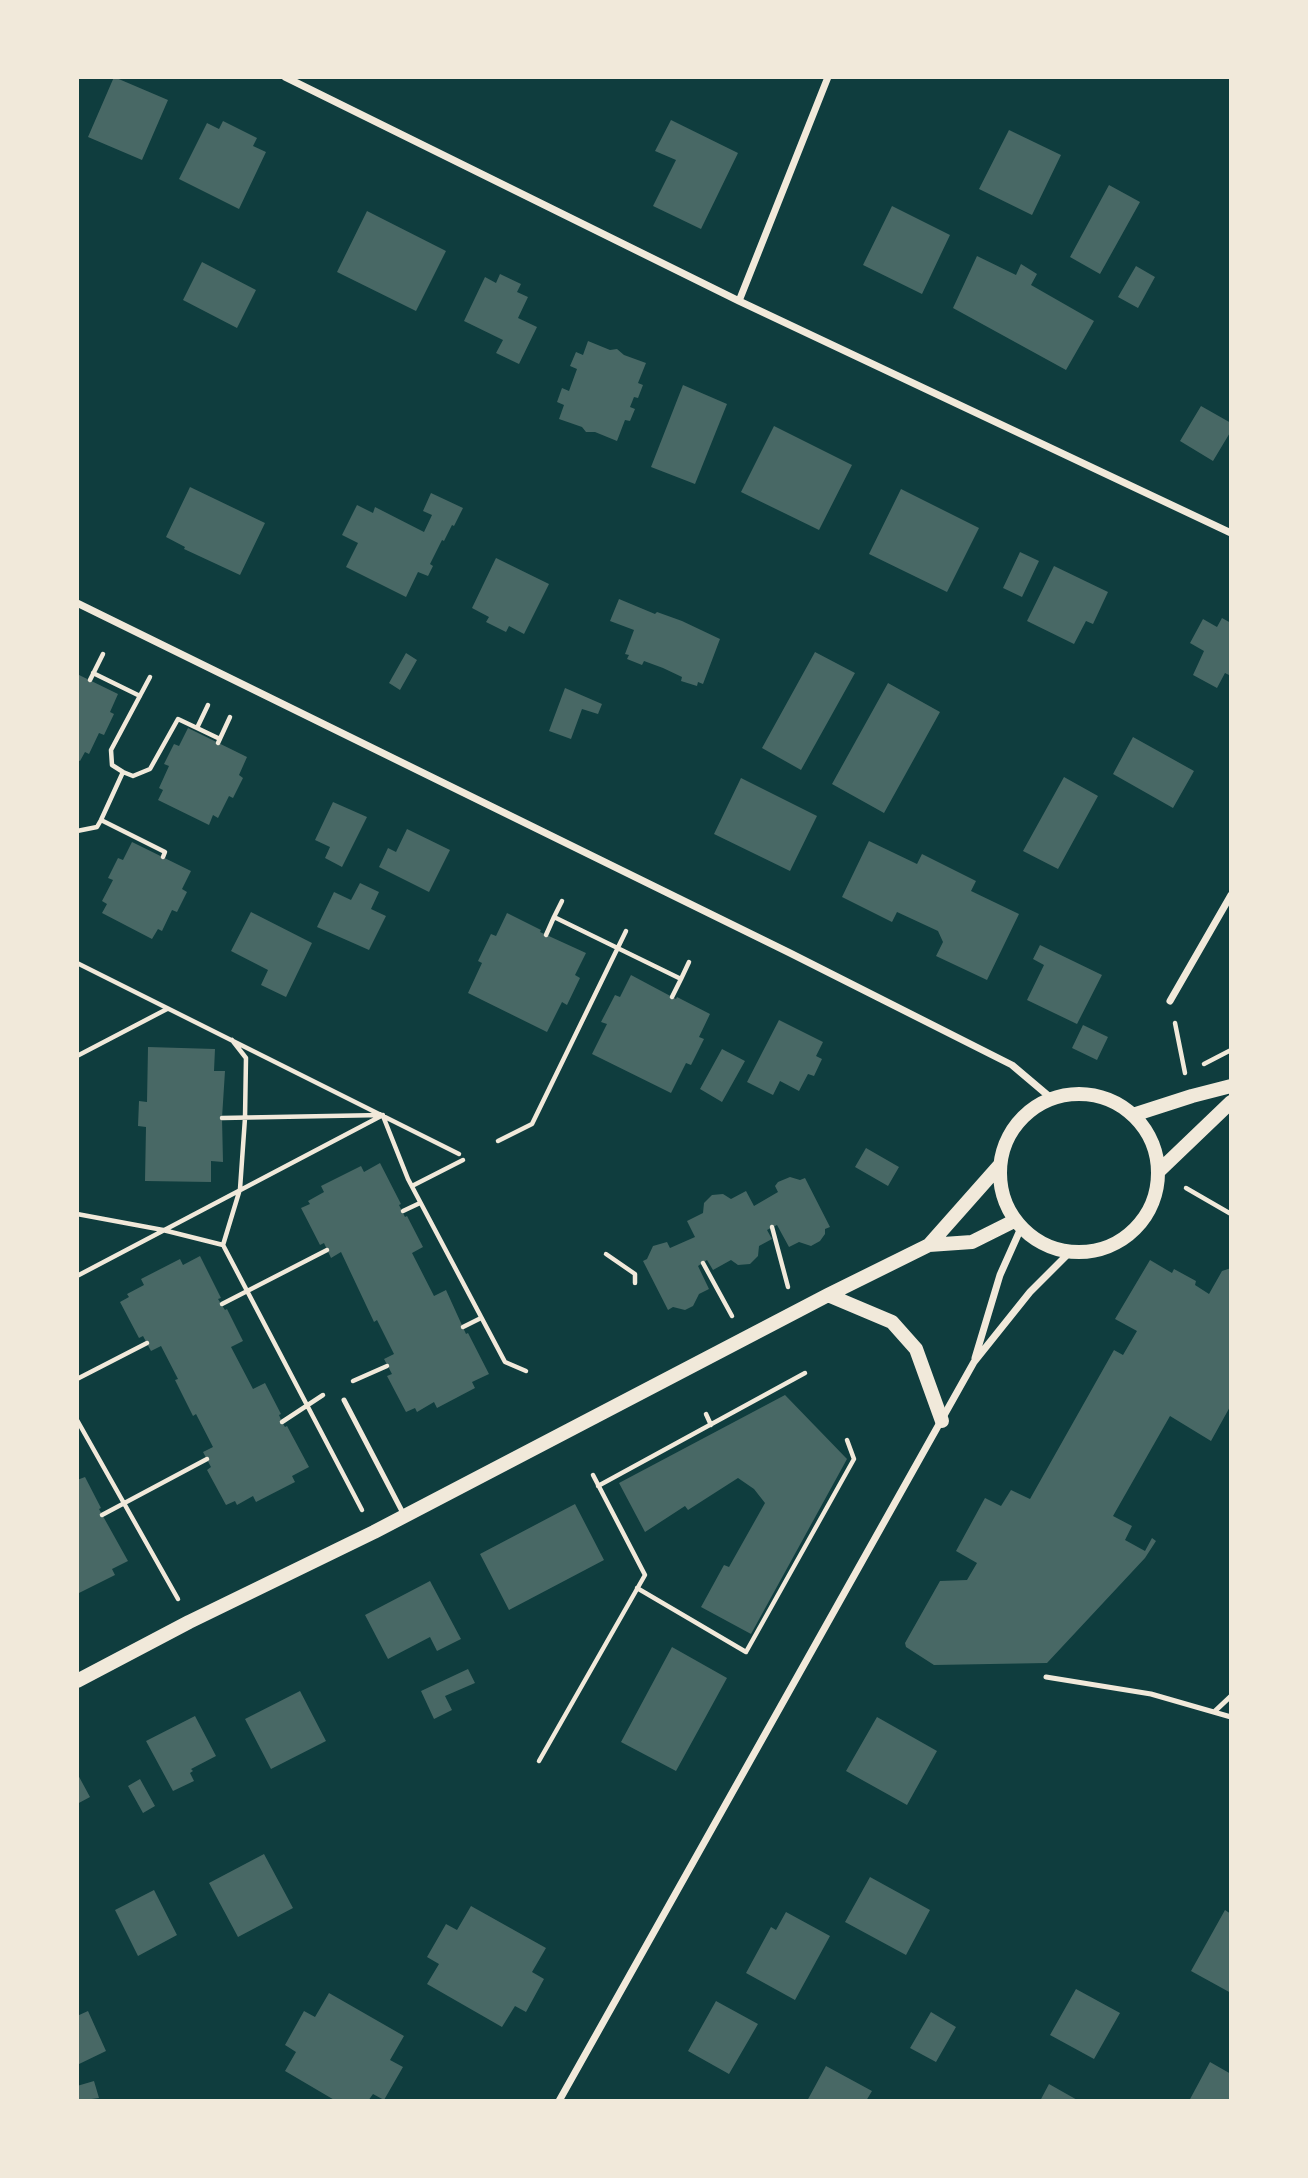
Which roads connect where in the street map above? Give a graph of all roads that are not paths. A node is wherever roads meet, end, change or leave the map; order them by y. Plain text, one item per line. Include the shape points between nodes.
1 (285, 77) edge
2 (828, 77) edge
3 (739, 301) junction
4 (1231, 533) edge
5 (77, 603) edge
6 (1231, 895) edge
7 (1170, 1001) road end
8 (1231, 1087) edge
9 (1051, 1098) junction
10 (1231, 1102) edge
11 (1133, 1115) junction
12 (999, 1166) junction
13 (1159, 1171) junction
14 (1018, 1224) junction
15 (929, 1245) junction
16 (1069, 1253) junction
17 (828, 1294) junction
18 (974, 1362) junction
19 (344, 1400) dead end
20 (942, 1421) junction
21 (404, 1516) junction
22 (1046, 1677) dead end
23 (77, 1681) edge
24 (1231, 1696) edge
25 (1214, 1712) junction
26 (1231, 1717) edge
27 (558, 2101) edge

1 - 3 street
2 - 3 street
3 - 4 street
5 - 9 street via 1012,1065
6 - 7 street
8 - 11 main road
9 - 11 main road via 1074,1093 1099,1095
9 - 12 main road via 1031,1108 1015,1124
10 - 13 main road
11 - 13 main road via 1150,1135
12 - 14 main road via 1002,1193
12 - 15 main road
13 - 16 main road via 1156,1192 1138,1227 1104,1248
14 - 15 main road via 972,1242
14 - 16 main road via 1045,1245
14 - 18 street
15 - 17 main road
16 - 18 street via 1030,1292
17 - 20 main road via 892,1322 916,1349
17 - 21 main road
18 - 20 street
19 - 21 lane
20 - 27 street
21 - 23 main road
22 - 25 lane via 1151,1694
24 - 25 lane
25 - 26 lane

